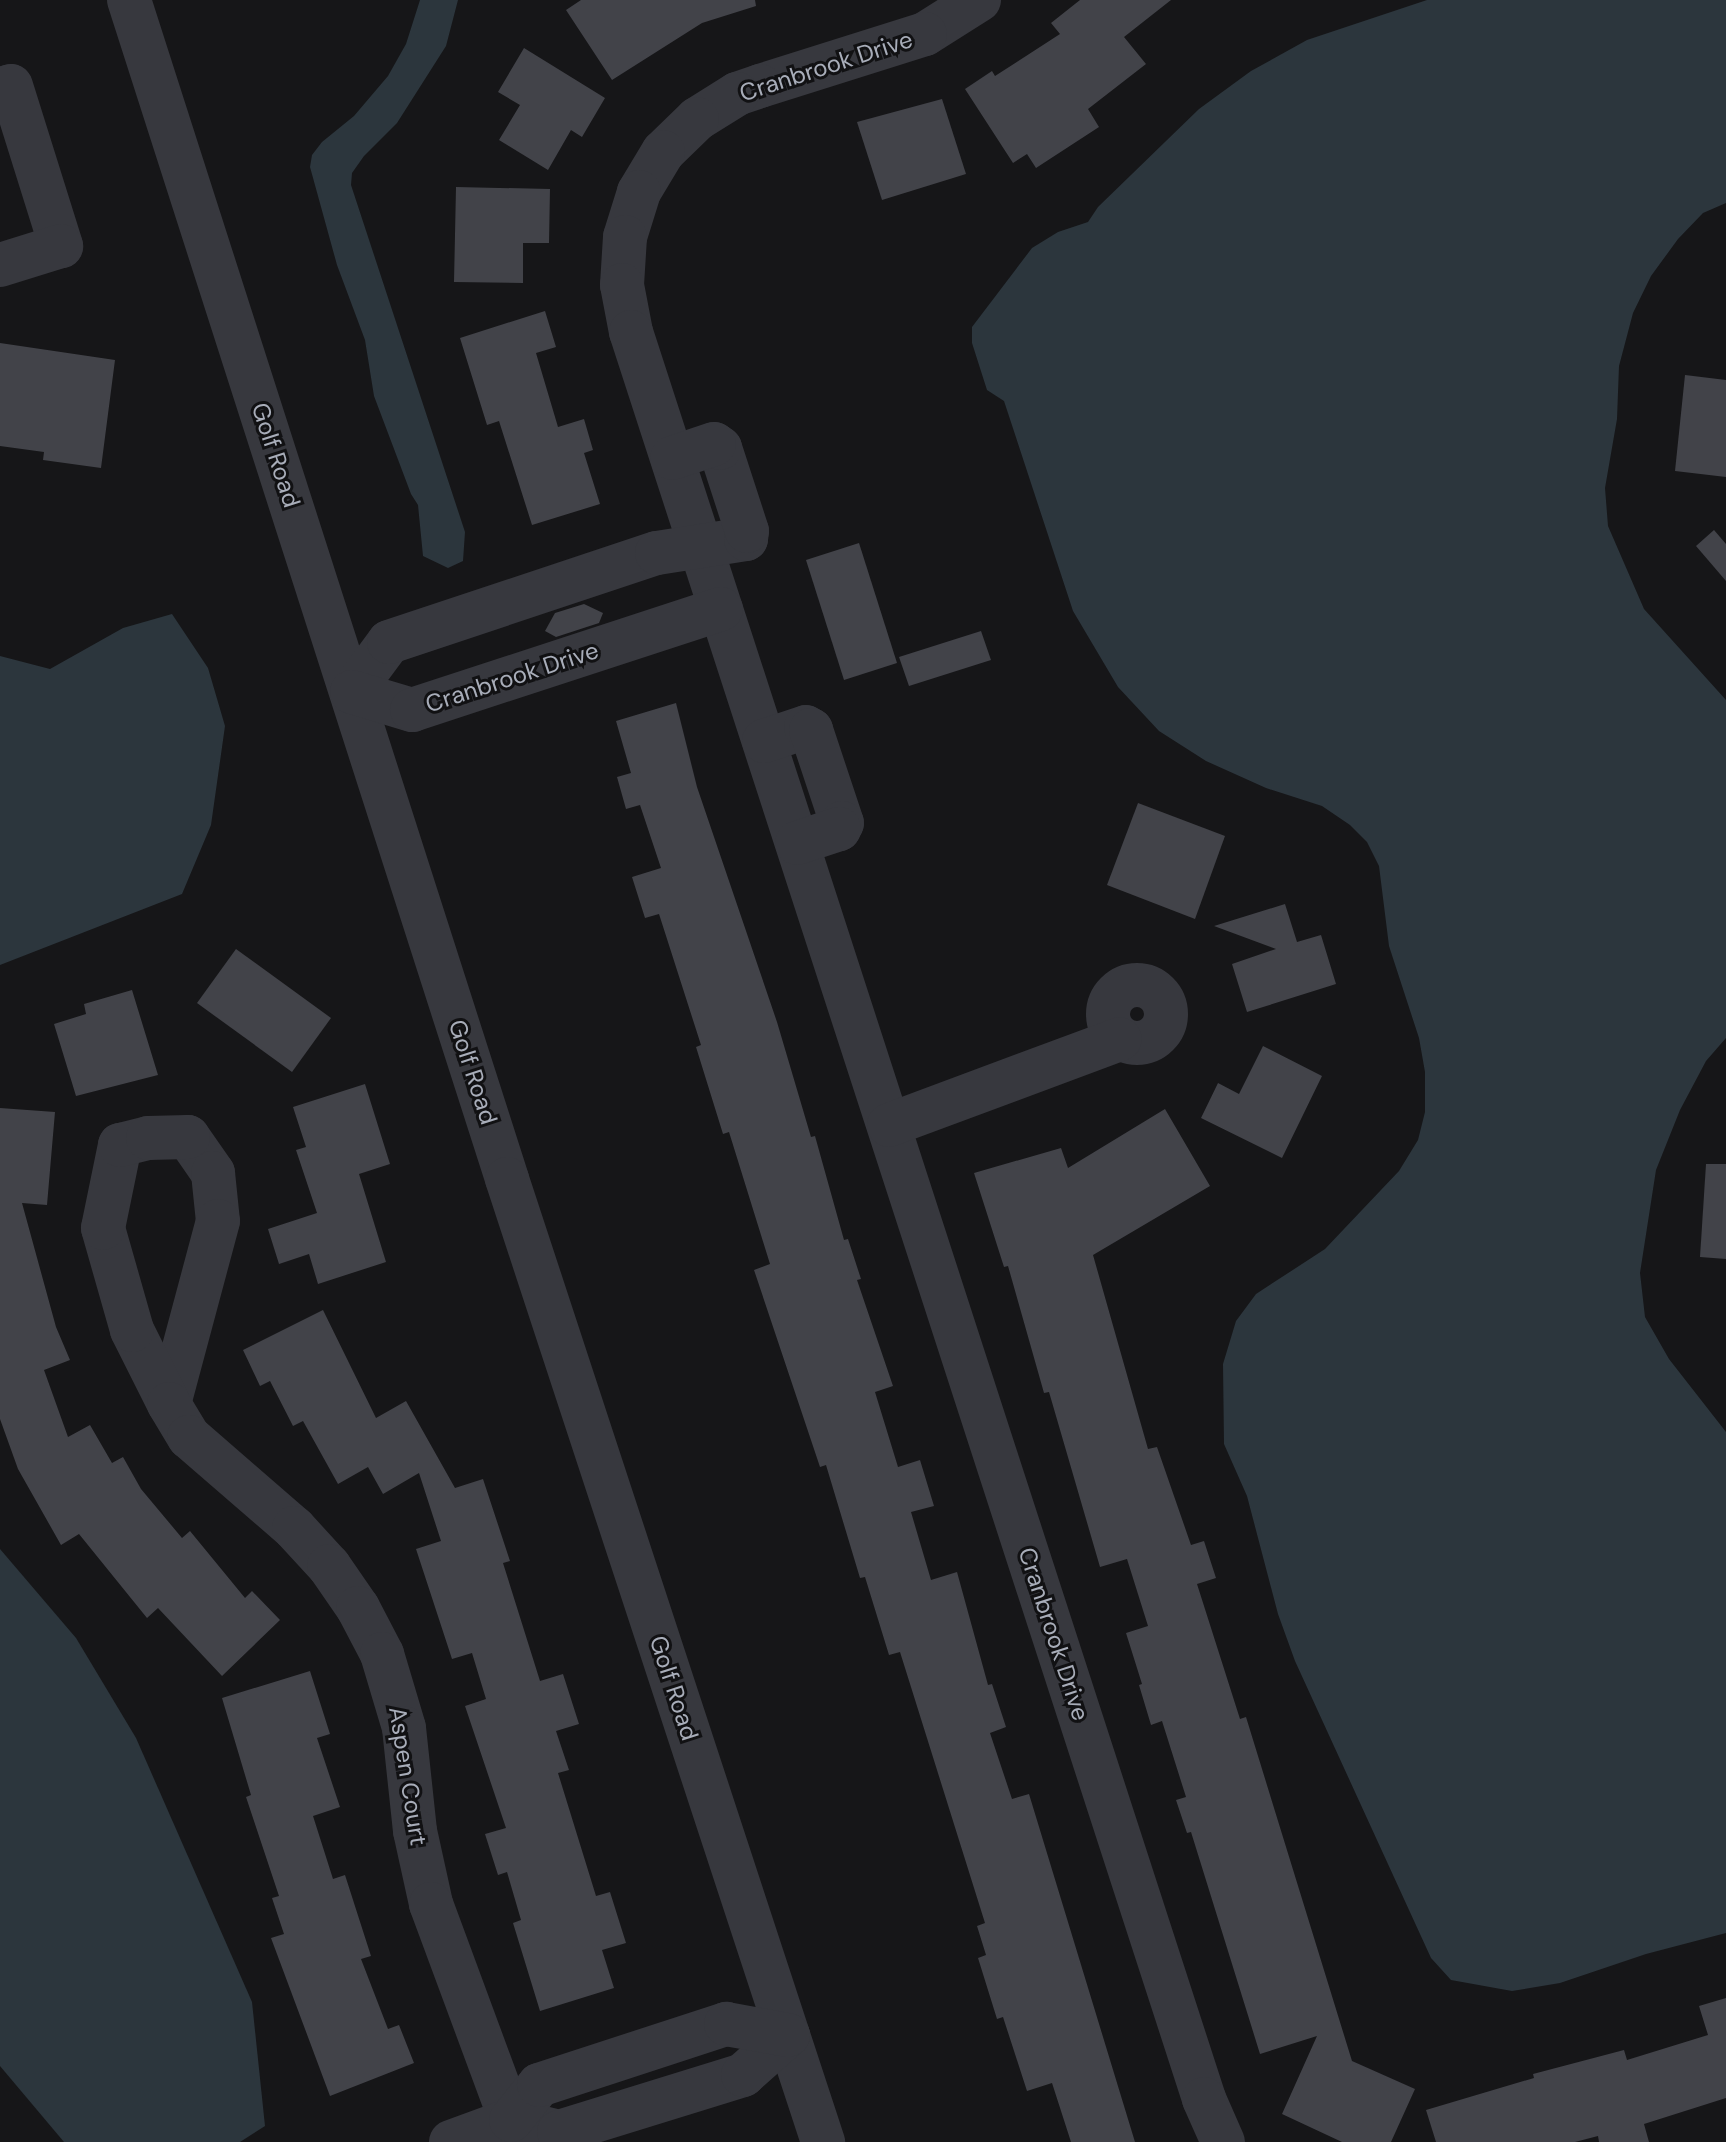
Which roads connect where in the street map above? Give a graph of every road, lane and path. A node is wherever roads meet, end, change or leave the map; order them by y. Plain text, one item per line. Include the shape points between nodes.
1 (129, 0) edge
2 (979, 0) edge
3 (0, 89) edge
4 (0, 265) edge
5 (700, 544) junction
6 (721, 609) junction
7 (352, 692) junction
8 (1120, 1039) dead end
9 (889, 1125) junction
10 (169, 1404) junction
11 (788, 2035) junction
12 (515, 2131) edge
13 (451, 2142) edge
14 (823, 2142) edge
15 (1223, 2142) edge

1 - 7 street, Golf Road
2 - 5 street, Cranbrook Drive via 925,34 760,86 717,105 679,134 650,171 625,237 622,285 631,332
3 - 4 street via 11,86 61,246
5 - 6 street, Cranbrook Drive
5 - 7 street via 657,553 389,642
6 - 7 street, Cranbrook Drive via 412,710
6 - 9 street, Cranbrook Drive
7 - 11 street, Golf Road
8 - 9 street
9 - 15 street, Cranbrook Drive via 1204,2099
10 - 10 street, Aspen Court via 132,1330 103,1228 120,1145 188,1137 213,1173 218,1221
10 - 12 street, Aspen Court via 189,1437 294,1528 329,1566 382,1654 404,1728 415,1831 431,1904
11 - 12 street via 743,2075 559,2132
11 - 14 street, Golf Road
12 - 13 street

